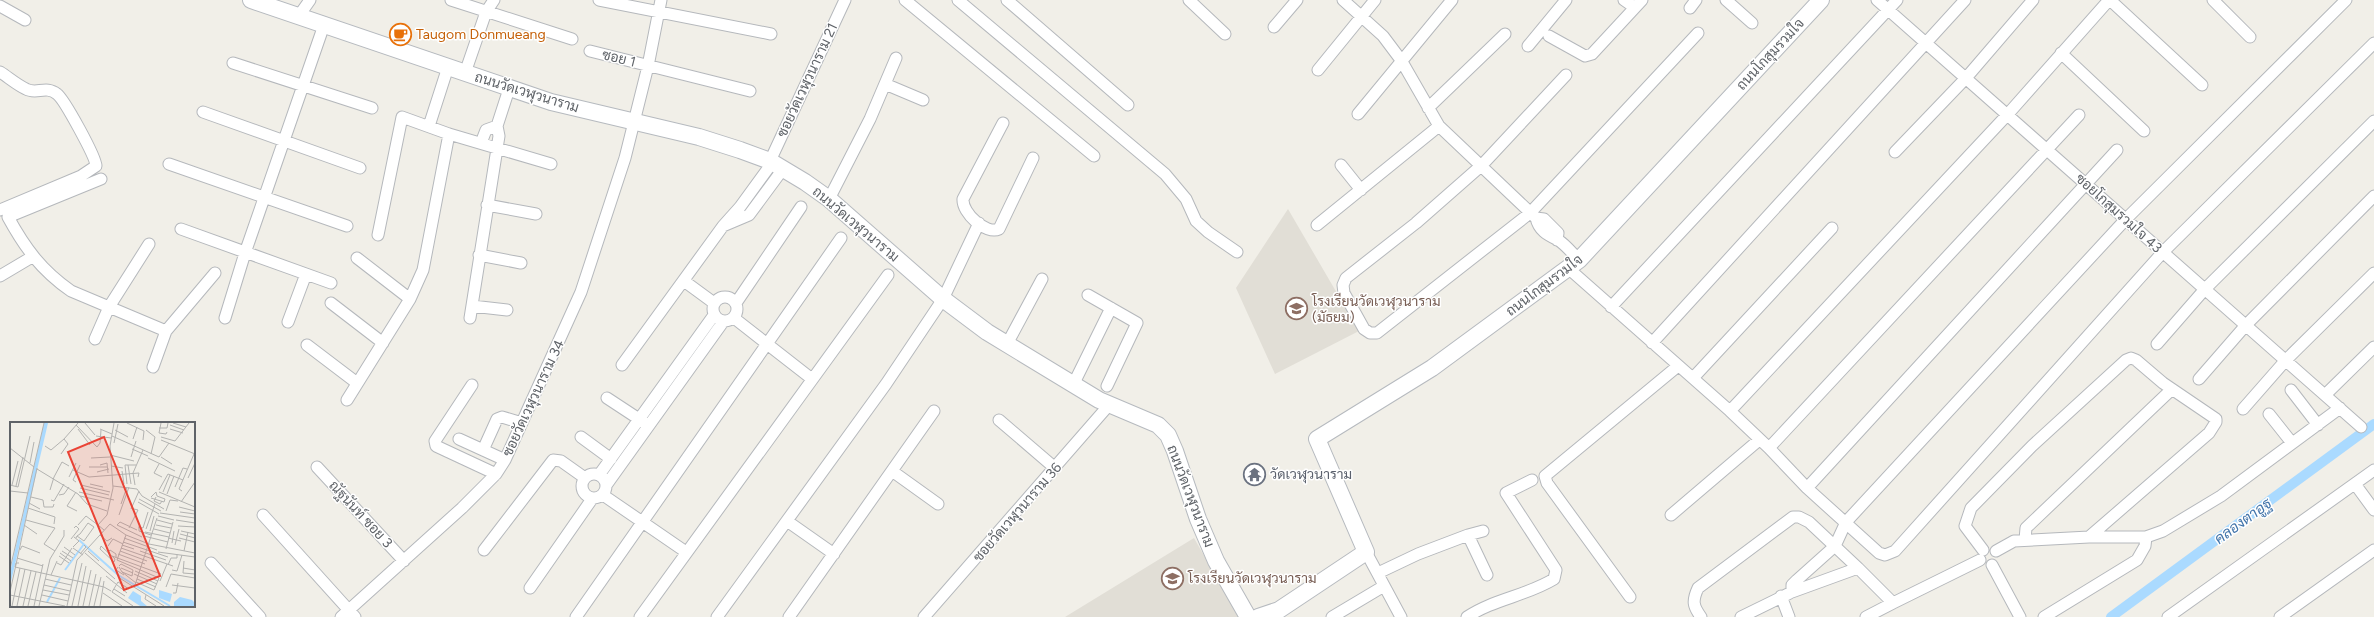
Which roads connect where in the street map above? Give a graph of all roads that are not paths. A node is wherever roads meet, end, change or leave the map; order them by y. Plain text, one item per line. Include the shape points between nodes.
1 (251, 0) edge
2 (310, 0) edge
3 (451, 0) edge
4 (494, 0) edge
5 (599, 0) edge
6 (845, 0) edge
7 (905, 0) edge
8 (958, 0) edge
9 (1007, 0) edge
10 (1189, 0) edge
11 (1296, 0) edge
12 (1342, 0) edge
13 (1375, 0) edge
14 (1452, 0) edge
15 (1566, 0) edge
16 (1624, 0) edge
17 (1726, 0) edge
18 (1821, 0) edge
19 (1877, 0) edge
20 (1897, 0) edge
21 (1965, 0) edge
22 (2033, 0) edge
23 (2109, 0) edge
24 (2213, 0) edge
25 (2346, 0) edge
26 (1638, 3) edge
27 (660, 5) edge
28 (0, 6) edge
29 (1888, 10) junction
30 (486, 12) junction
31 (1362, 16) junction
32 (298, 17) junction
33 (25, 20) dead end
34 (1752, 23) dead end
35 (324, 25) junction
36 (1274, 27) dead end
37 (1698, 33) dead end
38 (771, 34) dead end
39 (1225, 34) dead end
40 (1505, 34) dead end
41 (1549, 36) dead end
42 (2250, 37) dead end
43 (572, 39) dead end
44 (2374, 43) edge
45 (1928, 44) junction
46 (1528, 46) dead end
47 (590, 51) dead end
48 (2061, 52) junction
49 (896, 58) dead end
50 (1401, 60) junction
51 (233, 63) dead end
52 (648, 66) junction
53 (448, 67) junction
54 (1318, 70) dead end
55 (0, 72) edge
56 (465, 73) junction
57 (1566, 75) dead end
58 (1966, 78) junction
59 (886, 84) junction
60 (2202, 85) dead end
61 (303, 86) junction
62 (509, 89) junction
63 (750, 91) dead end
64 (923, 100) dead end
65 (1128, 105) dead end
66 (372, 108) dead end
67 (1428, 108) junction
68 (203, 112) dead end
69 (1358, 114) dead end
70 (2008, 114) junction
71 (2079, 115) dead end
72 (2374, 121) edge
73 (634, 122) junction
74 (1003, 123) dead end
75 (429, 126) junction
76 (496, 126) junction
77 (1439, 126) junction
78 (2144, 131) dead end
79 (449, 134) junction
80 (285, 143) junction
81 (481, 143) junction
82 (496, 148) junction
83 (2047, 149) junction
84 (2117, 150) dead end
85 (1895, 152) dead end
86 (1094, 156) dead end
87 (1034, 158) dead end
88 (169, 164) dead end
89 (551, 164) dead end
90 (775, 164) junction
91 (1341, 165) dead end
92 (1482, 165) junction
93 (360, 168) dead end
94 (101, 178) dead end
95 (2087, 184) junction
96 (1361, 190) junction
97 (2374, 196) edge
98 (264, 197) junction
99 (830, 199) junction
100 (487, 205) junction
101 (801, 207) dead end
102 (0, 210) edge
103 (536, 214) dead end
104 (1533, 216) junction
105 (2126, 219) junction
106 (979, 223) junction
107 (1317, 225) dead end
108 (347, 226) dead end
109 (1832, 228) dead end
110 (181, 229) dead end
111 (378, 235) dead end
112 (841, 238) dead end
113 (149, 244) dead end
114 (1237, 252) dead end
115 (2163, 252) junction
116 (245, 253) junction
117 (479, 255) junction
118 (32, 257) junction
119 (357, 258) dead end
120 (521, 264) dead end
121 (1574, 264) junction
122 (215, 273) dead end
123 (2374, 273) edge
124 (306, 274) junction
125 (888, 275) dead end
126 (0, 276) edge
127 (1042, 279) dead end
128 (684, 281) junction
129 (330, 283) dead end
130 (2205, 289) junction
131 (1088, 295) dead end
132 (410, 299) junction
133 (944, 299) junction
134 (736, 302) junction
135 (331, 303) dead end
136 (714, 303) junction
137 (472, 306) junction
138 (1611, 306) junction
139 (109, 307) junction
140 (1111, 308) junction
141 (507, 310) dead end
142 (714, 315) junction
143 (224, 318) dead end
144 (470, 318) dead end
145 (734, 318) junction
146 (288, 322) dead end
147 (723, 322) junction
148 (2246, 325) junction
149 (166, 331) junction
150 (95, 339) dead end
151 (383, 343) junction
152 (1006, 344) junction
153 (1652, 344) junction
154 (2157, 344) dead end
155 (307, 345) dead end
156 (766, 345) junction
157 (2374, 346) edge
158 (2286, 360) junction
159 (622, 365) dead end
160 (1678, 366) junction
161 (153, 367) dead end
162 (1693, 378) junction
163 (812, 379) junction
164 (2199, 379) dead end
165 (357, 383) junction
166 (472, 385) dead end
167 (1073, 385) junction
168 (1107, 386) dead end
169 (2172, 390) junction
170 (2290, 390) dead end
171 (2325, 395) junction
172 (608, 398) dead end
173 (347, 400) dead end
174 (1109, 405) junction
175 (2340, 408) junction
176 (2243, 409) dead end
177 (934, 411) dead end
178 (1730, 411) junction
179 (2269, 414) dead end
180 (639, 419) junction
181 (999, 420) dead end
182 (522, 423) junction
183 (649, 425) junction
184 (2318, 425) junction
185 (2361, 427) dead end
186 (581, 437) dead end
187 (459, 439) dead end
188 (1759, 440) junction
189 (2292, 443) junction
190 (1769, 448) junction
191 (483, 450) junction
192 (611, 458) junction
193 (505, 460) junction
194 (317, 467) dead end
195 (1055, 468) junction
196 (2374, 470) edge
197 (892, 471) junction
198 (496, 474) junction
199 (599, 475) junction
200 (585, 478) junction
201 (1532, 480) dead end
202 (607, 484) junction
203 (2355, 484) junction
204 (1807, 488) junction
205 (603, 495) junction
206 (592, 499) junction
207 (938, 504) dead end
208 (2374, 510) edge
209 (263, 515) dead end
210 (1671, 515) dead end
211 (787, 521) junction
212 (642, 522) junction
213 (1846, 522) junction
214 (1483, 530) dead end
215 (1468, 535) junction
216 (2090, 537) junction
217 (2146, 537) junction
218 (2025, 540) junction
219 (1835, 546) junction
220 (484, 550) dead end
221 (1996, 550) junction
222 (2374, 550) edge
223 (686, 552) junction
224 (1366, 552) junction
225 (834, 554) junction
226 (1981, 555) junction
227 (404, 561) junction
228 (211, 563) dead end
229 (1992, 565) junction
230 (1858, 568) junction
231 (1378, 573) junction
232 (1487, 575) dead end
233 (1384, 586) junction
234 (530, 588) dead end
235 (1786, 594) junction
236 (1630, 597) dead end
237 (1893, 603) junction
238 (348, 615) edge
239 (2172, 616) edge
240 (260, 617) edge
241 (576, 617) edge
242 (640, 617) edge
243 (717, 617) edge
244 (789, 617) edge
245 (924, 617) edge
246 (1248, 617) edge
247 (1258, 617) edge
248 (1332, 617) edge
249 (1401, 617) edge
250 (1467, 617) edge
251 (1701, 617) edge
252 (1741, 617) edge
253 (1789, 617) edge
254 (1866, 617) edge
255 (2020, 617) edge
256 (2044, 617) edge
257 (2280, 617) edge

1 - 32 street, ถนนวัดเวฬุวนาราม
2 - 32 street
3 - 30 street
4 - 30 street
5 - 27 street
6 - 90 street, ซอยวัดเวฬุวนาราม 21
7 - 86 street
8 - 114 street via 1165,174 1186,199 1196,221
9 - 65 street
10 - 39 street
11 - 36 street
12 - 31 street
13 - 31 street
14 - 50 street
15 - 46 street
16 - 26 street
17 - 34 street
18 - 121 street, ถนนโกสุมรวมใจ
19 - 29 street, ซอยโกสุมรวมใจ 43
20 - 29 street
21 - 45 street
22 - 58 street
23 - 48 street
23 - 60 street
24 - 42 street
25 - 105 street
26 - 41 street via 1592,54 1585,56
27 - 38 street
27 - 52 street, ซอยวัดเวฬุวนาราม 34
28 - 33 street
29 - 45 street, ซอยโกสุมรวมใจ 43
29 - 138 street
30 - 43 street
30 - 56 street
31 - 50 street via 1383,36
31 - 54 street
32 - 35 street, ถนนวัดเวฬุวนาราม
35 - 53 street, ถนนวัดเวฬุวนาราม
35 - 61 street
37 - 104 street
40 - 67 street
44 - 115 street
45 - 58 street, ซอยโกสุมรวมใจ 43
45 - 153 street
47 - 52 street, ซอย 1
48 - 70 street
48 - 78 street
49 - 59 street
50 - 67 street
50 - 69 street
51 - 61 street
52 - 63 street, ซอย 1
52 - 73 street, ซอยวัดเวฬุวนาราม 34
53 - 56 street, ถนนวัดเวฬุวนาราม
53 - 75 street
55 - 102 street via 26,89 49,89 59,94 92,152 96,166 81,176
56 - 62 street, ถนนวัดเวฬุวนาราม
57 - 92 street
58 - 70 street, ซอยโกสุมรวมใจ 43
58 - 85 street
59 - 64 street
59 - 99 street
61 - 66 street
61 - 80 street
62 - 73 street, ถนนวัดเวฬุวนาราม
62 - 76 street
67 - 77 street
68 - 80 street
70 - 83 street, ซอยโกสุมรวมใจ 43
70 - 178 street
71 - 83 street
72 - 130 street
73 - 90 street, ถนนวัดเวฬุวนาราม via 699,138
73 - 182 street, ซอยวัดเวฬุวนาราม 34 via 625,158 581,292
74 - 106 street via 963,199 966,211
75 - 79 street
75 - 111 street via 402,117
76 - 81 street via 486,130
76 - 82 street via 499,136
77 - 92 street
77 - 96 street
79 - 81 street
79 - 132 street via 423,270
80 - 93 street
80 - 98 street
81 - 82 street
82 - 89 street
82 - 100 street
83 - 95 street, ซอยโกสุมรวมใจ 43
83 - 190 street
84 - 95 street
87 - 106 street via 999,229 988,230
88 - 98 street
90 - 99 street, ถนนวัดเวฬุวนาราม
90 - 128 street, ซอยวัดเวฬุวนาราม 21 via 723,226
91 - 96 street
92 - 104 street
92 - 104 street via 1416,223 1346,278 1343,285 1344,293 1364,329 1370,333 1377,333
94 - 118 street via 8,217
95 - 105 street, ซอยโกสุมรวมใจ 43
95 - 204 street
96 - 107 street
97 - 148 street
98 - 108 street
98 - 116 street
99 - 133 street, ถนนวัดเวฬุวนาราม
100 - 103 street
100 - 117 street
101 - 134 street
104 - 121 street via 1544,219 1558,233 1558,240
105 - 115 street, ซอยโกสุมรวมใจ 43
105 - 213 street
106 - 133 street
109 - 162 street
110 - 116 street
112 - 156 street
113 - 139 street
115 - 130 street, ซอยโกสุมรวมใจ 43
115 - 213 street via 1896,551 1885,555 1878,553
116 - 124 street
116 - 143 street
117 - 120 street
117 - 137 street
118 - 126 street
118 - 139 street via 70,291
119 - 132 street
121 - 138 street
121 - 224 street, ถนนโกสุมรวมใจ via 1432,368 1317,439
122 - 149 street
123 - 158 street
124 - 129 street
124 - 146 street
125 - 163 street
127 - 152 street
128 - 136 street
128 - 159 street, ซอยวัดเวฬุวนาราม 21
130 - 148 street, ซอยโกสุมรวมใจ 43
130 - 154 street
131 - 140 street
132 - 151 street
133 - 152 street, ถนนวัดเวฬุวนาราม
133 - 211 street
134 - 136 street via 725,297
134 - 145 street via 737,311
135 - 151 street
136 - 142 street
137 - 141 street
137 - 144 street
138 - 153 street
139 - 149 street
139 - 150 street
140 - 167 street
140 - 168 street via 1137,323
142 - 147 street
142 - 180 street
145 - 147 street
145 - 156 street
147 - 183 street
148 - 158 street, ซอยโกสุมรวมใจ 43
148 - 164 street
149 - 161 street
151 - 165 street
152 - 167 street, ถนนวัดเวฬุวนาราม
153 - 160 street
155 - 165 street
156 - 163 street
156 - 212 street
157 - 171 street
158 - 171 street, ซอยโกสุมรวมใจ 43
158 - 176 street
160 - 162 street
160 - 236 street via 1545,476 1547,483
162 - 178 street
163 - 223 street
165 - 173 street
166 - 198 street via 440,432 435,441 436,446
167 - 174 street, ถนนวัดเวฬุวนาราม
169 - 216 street via 2216,418 2214,427
169 - 218 street via 2026,528
169 - 226 street via 2136,360 2126,360 2032,446 1971,508 1965,526
170 - 184 street
171 - 175 street, ซอยโกสุมรวมใจ 43
172 - 180 street
174 - 195 street, ซอยวัดเวฬุวนาราม 36
174 - 246 street, ถนนวัดเวฬุวนาราม via 1149,420 1168,435 1213,555
175 - 184 street
175 - 185 street, ซอยโกสุมรวมใจ 43
177 - 197 street
178 - 188 street
179 - 189 street
180 - 183 street
180 - 192 street
181 - 195 street
182 - 191 street via 502,417 497,419
182 - 193 street, ซอยวัดเวฬุวนาราม 34
183 - 202 street
184 - 189 street
186 - 192 street
187 - 191 street
188 - 190 street
188 - 210 street
189 - 217 street via 2221,496 2178,523
190 - 204 street
191 - 193 street
192 - 199 street
193 - 198 street, ซอยวัดเวฬุวนาราม 34
194 - 227 street, ณัฐนันท์ ซอย 3
195 - 245 street, ซอยวัดเวฬุวนาราม 36
196 - 203 street
197 - 207 street
197 - 225 street
198 - 227 street, ซอยวัดเวฬุวนาราม 34
199 - 200 street via 590,474
199 - 202 street
200 - 206 street via 582,484 583,492
200 - 220 street via 561,461 553,460
201 - 250 street via 1506,493 1556,570 1554,579 1540,588 1482,607
202 - 205 street
203 - 208 street
203 - 239 street
204 - 213 street
205 - 206 street
205 - 212 street
206 - 234 street
209 - 238 street
211 - 225 street
211 - 243 street
212 - 223 street
212 - 241 street
213 - 219 street
214 - 215 street
215 - 231 street
215 - 232 street
216 - 217 street
216 - 218 street
217 - 256 street via 2145,546 2137,560
218 - 221 street via 2014,541
219 - 230 street
219 - 235 street via 1797,580
219 - 251 street via 1809,522 1792,517 1698,588 1693,600 1694,607
221 - 226 street via 1993,547 1985,547
221 - 229 street via 1998,560
222 - 257 street
223 - 242 street
224 - 231 street
224 - 247 street via 1279,610
225 - 244 street
226 - 229 street via 1985,565
226 - 237 street
227 - 238 street, ซอยวัดเวฬุวนาราม 34
228 - 240 street
229 - 255 street
230 - 235 street
230 - 237 street
231 - 233 street
233 - 248 street
233 - 249 street
235 - 252 street
235 - 253 street
237 - 254 street

